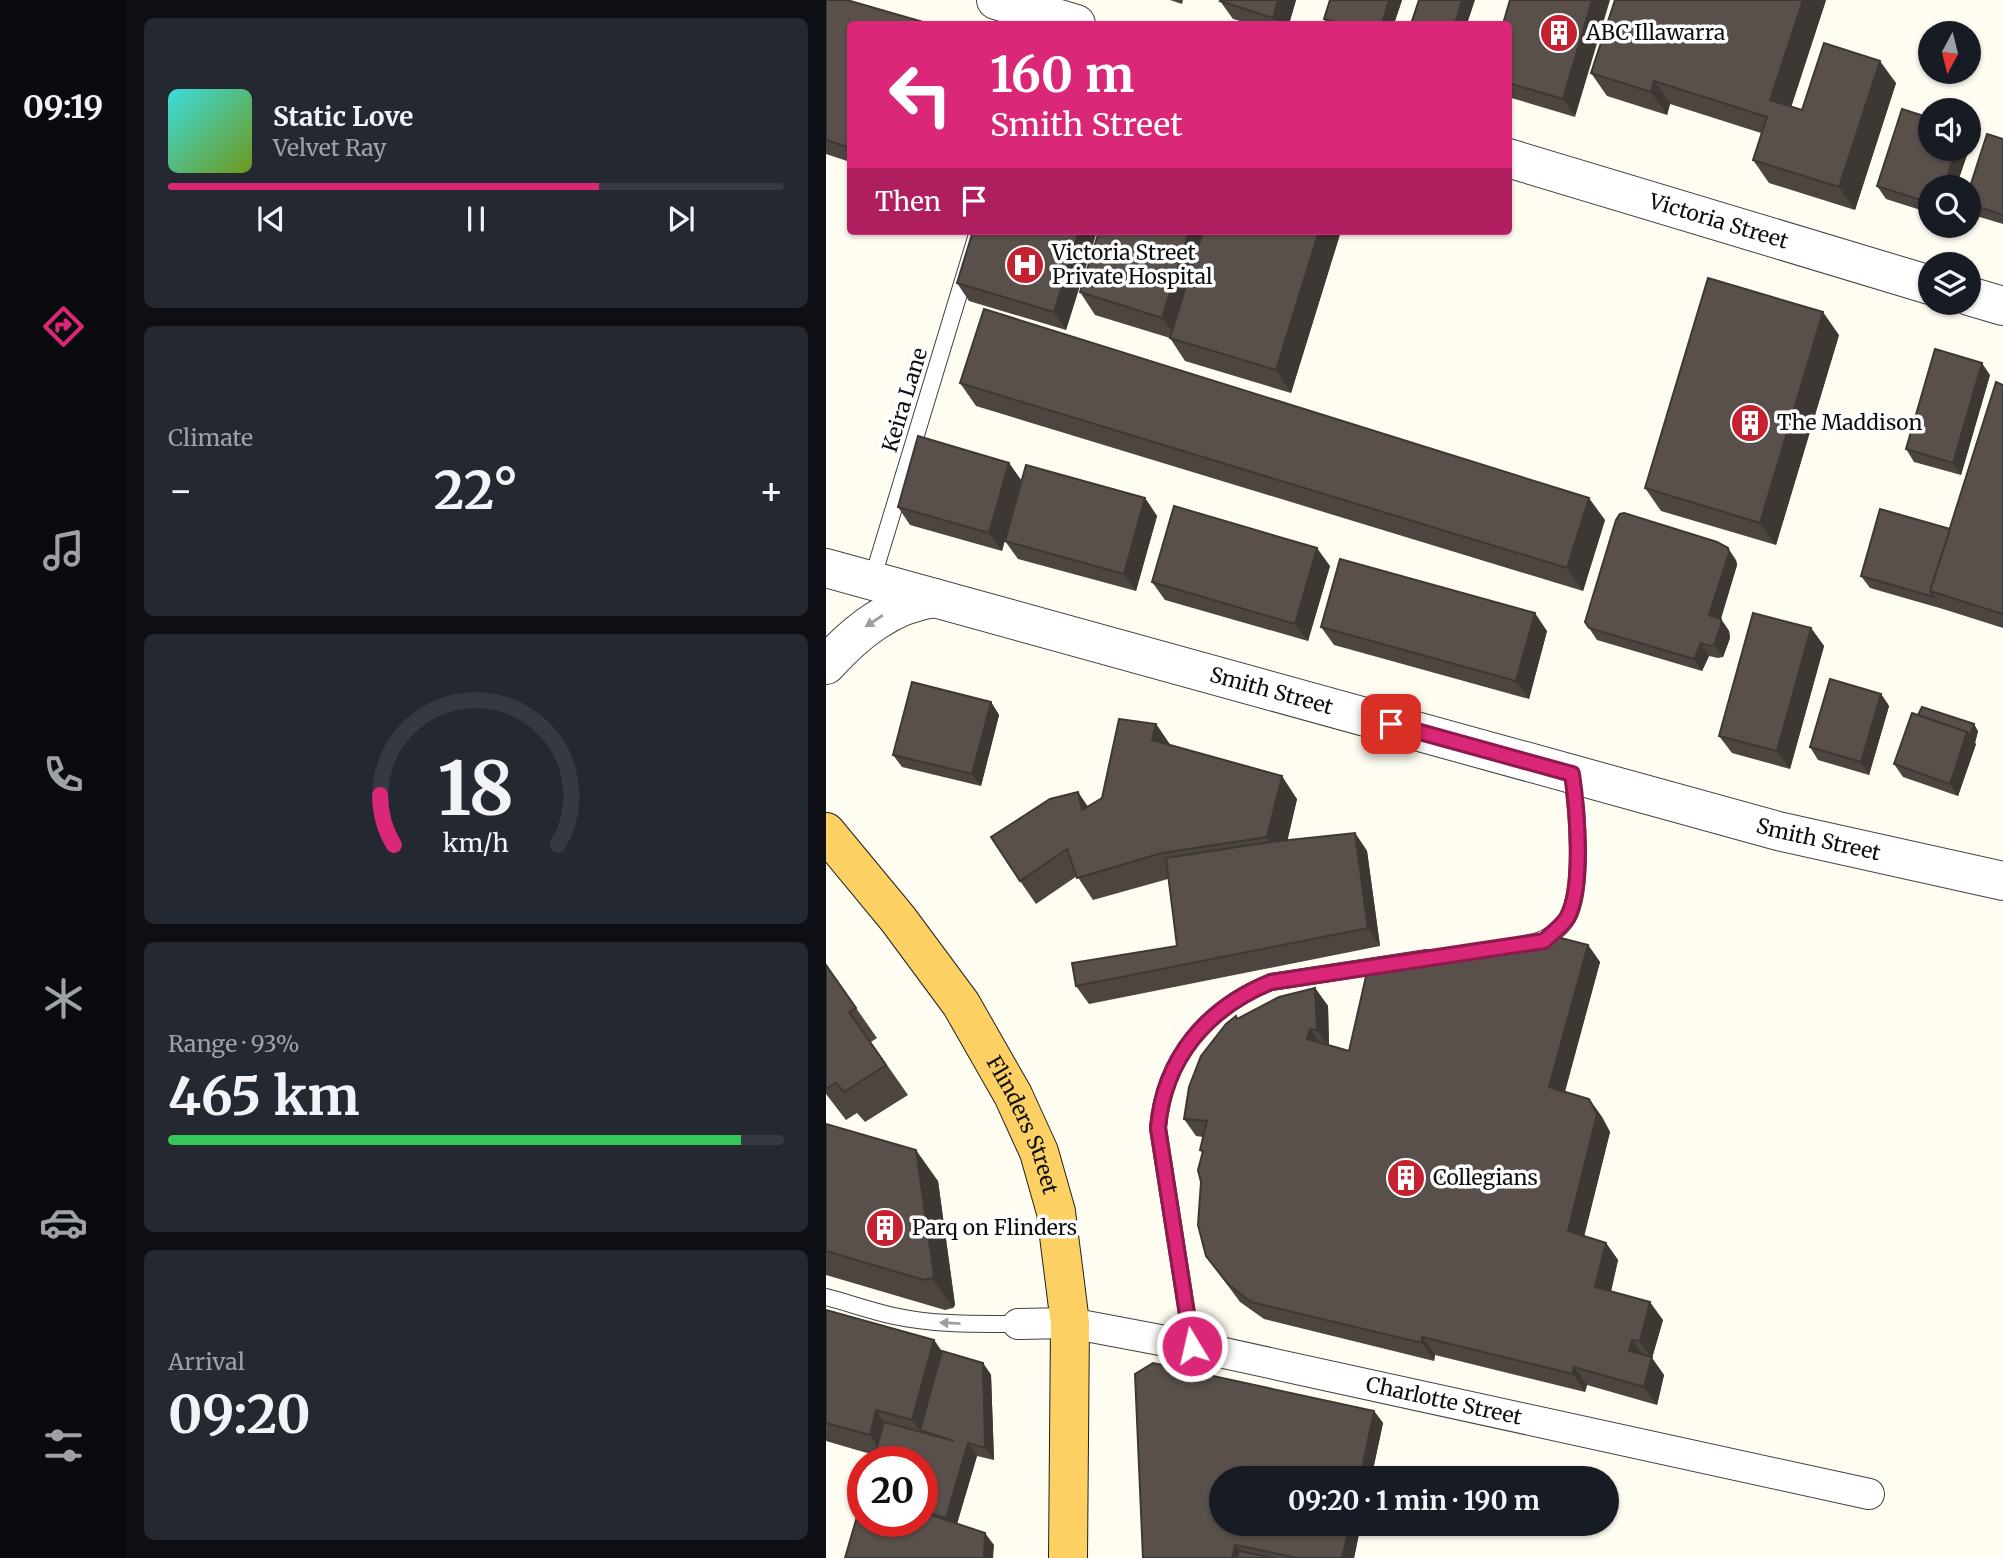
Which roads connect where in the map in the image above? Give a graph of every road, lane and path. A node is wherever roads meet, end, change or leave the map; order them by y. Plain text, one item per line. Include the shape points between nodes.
1 (996, 0) edge
2 (1052, 16) edge
3 (1512, 159) edge
4 (977, 235) edge
5 (1918, 281) edge
6 (1981, 300) edge
7 (2003, 306) edge
8 (826, 568) edge
9 (872, 580) junction
10 (935, 598) junction
11 (826, 665) edge
12 (1572, 774) junction
13 (826, 832) edge
14 (2003, 881) edge
15 (1518, 945) edge
16 (1438, 956) edge
17 (826, 1297) edge
18 (1070, 1323) junction
19 (1018, 1324) joint
20 (1192, 1346) junction
21 (1869, 1494) dead end
22 (1068, 1558) edge

1 - 2 street
3 - 5 street, Victoria Street
4 - 9 lane, Keira Lane
6 - 7 street
8 - 9 street, Smith Street
9 - 10 street, Smith Street
10 -> 11 street via 885,614 855,635
10 - 12 street, Smith Street
12 - 14 street, Smith Street via 1778,831
12 - 15 lane via 1577,808 1576,891 1567,918 1544,941
13 - 18 main road, Flinders Street via 961,1004 1013,1095 1049,1183
16 - 20 lane via 1271,982 1227,1004 1191,1040 1169,1079 1158,1128
19 -> 17 lane via 923,1321
18 - 19 street, Charlotte Street
18 - 20 street, Charlotte Street
18 - 22 main road, Flinders Street
20 - 21 street, Charlotte Street

